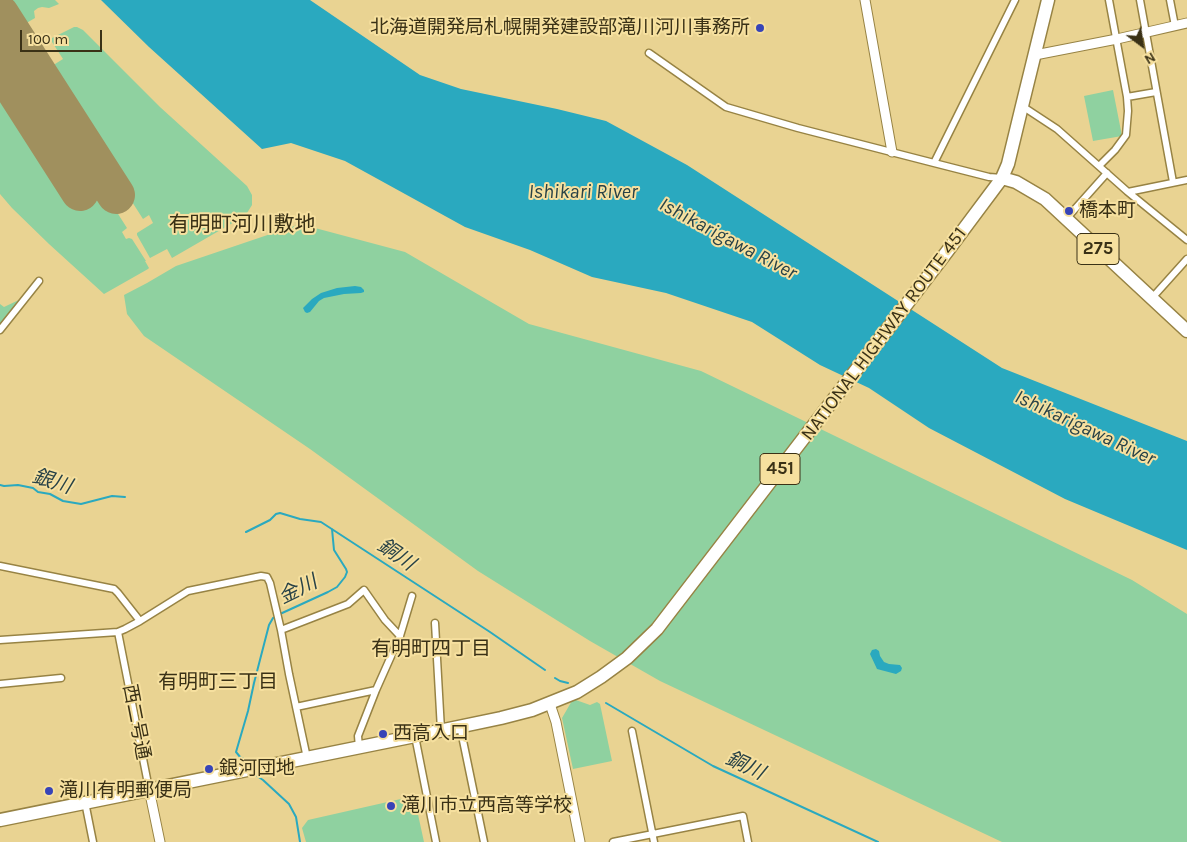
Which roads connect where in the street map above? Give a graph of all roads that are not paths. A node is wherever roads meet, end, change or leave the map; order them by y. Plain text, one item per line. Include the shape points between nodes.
1 (865, 0) edge
2 (1015, 0) edge
3 (1048, 0) edge
4 (1109, 0) edge
5 (1140, 0) edge
6 (1170, 0) edge
7 (1187, 23) edge
8 (1175, 26) junction
9 (1146, 32) junction
10 (1117, 39) junction
11 (649, 53) dead end
12 (1035, 55) junction
13 (1156, 92) junction
14 (1127, 97) junction
15 (1022, 106) junction
16 (892, 152) junction
17 (934, 163) junction
18 (1100, 166) junction
19 (1107, 173) junction
20 (1002, 178) junction
21 (1187, 180) edge
22 (1173, 182) junction
23 (1128, 192) junction
24 (1066, 219) junction
25 (1187, 240) edge
26 (1187, 259) edge
27 (39, 281) dead end
28 (1152, 298) junction
29 (0, 330) edge
30 (1187, 331) edge
31 (0, 566) edge
32 (412, 596) dead end
33 (140, 621) junction
34 (435, 623) dead end
35 (281, 630) junction
36 (118, 632) junction
37 (400, 636) junction
38 (0, 640) edge
39 (61, 678) dead end
40 (0, 684) edge
41 (376, 690) junction
42 (550, 704) junction
43 (296, 707) junction
44 (460, 726) junction
45 (441, 730) junction
46 (632, 731) dead end
47 (415, 736) junction
48 (359, 747) junction
49 (307, 758) junction
50 (149, 789) junction
51 (85, 802) junction
52 (0, 820) edge
53 (652, 834) junction
54 (93, 842) edge
55 (160, 842) edge
56 (436, 842) edge
57 (484, 842) edge
58 (580, 842) edge
59 (614, 842) edge
60 (654, 842) edge
61 (748, 842) edge

1 - 16 street
2 - 17 street
3 - 12 highway, NATIONAL HIGHWAY ROUTE 451
4 - 10 street
5 - 9 street
6 - 8 street
7 - 8 street
8 - 9 street
9 - 10 street
9 - 13 street
10 - 12 street
10 - 14 street
11 - 16 street via 726,107
12 - 15 highway, NATIONAL HIGHWAY ROUTE 451
13 - 14 street
13 - 22 street
14 - 18 street via 1126,135
15 - 18 street via 1057,129
15 - 20 highway, NATIONAL HIGHWAY ROUTE 451
16 - 17 street
17 - 20 street
18 - 19 street
19 - 23 street
19 - 24 street
20 - 24 highway, 275 via 1016,182 1045,199
20 - 42 highway, NATIONAL HIGHWAY ROUTE 451 / 451 via 657,629 610,670 577,692
21 - 22 street
22 - 23 street
23 - 25 street
24 - 28 highway, 275
26 - 28 street
27 - 29 street
28 - 30 highway, 275
31 - 33 street via 114,589
32 - 37 street
33 - 35 street via 188,591 264,576 269,579
33 - 36 street
34 - 45 street
35 - 37 street via 348,604 364,590 384,620
35 - 43 street
36 - 38 street
36 - 50 street, 西二号通
37 - 41 street
39 - 40 street
41 - 43 street
41 - 48 street via 358,736
42 - 44 highway, NATIONAL HIGHWAY ROUTE 451 / 451
42 - 58 street
43 - 49 street
44 - 45 highway, NATIONAL HIGHWAY ROUTE 451 / 451
44 - 57 street
45 - 47 highway, NATIONAL HIGHWAY ROUTE 451 / 451
46 - 53 street
47 - 48 highway, NATIONAL HIGHWAY ROUTE 451 / 451
47 - 56 street
48 - 49 highway, NATIONAL HIGHWAY ROUTE 451 / 451
49 - 50 highway, NATIONAL HIGHWAY ROUTE 451 / 451
50 - 51 highway, NATIONAL HIGHWAY ROUTE 451 / 451
50 - 55 street, 西二号通
51 - 52 highway, NATIONAL HIGHWAY ROUTE 451 / 451
51 - 54 street
53 - 59 street
53 - 60 street
53 - 61 street via 743,816

